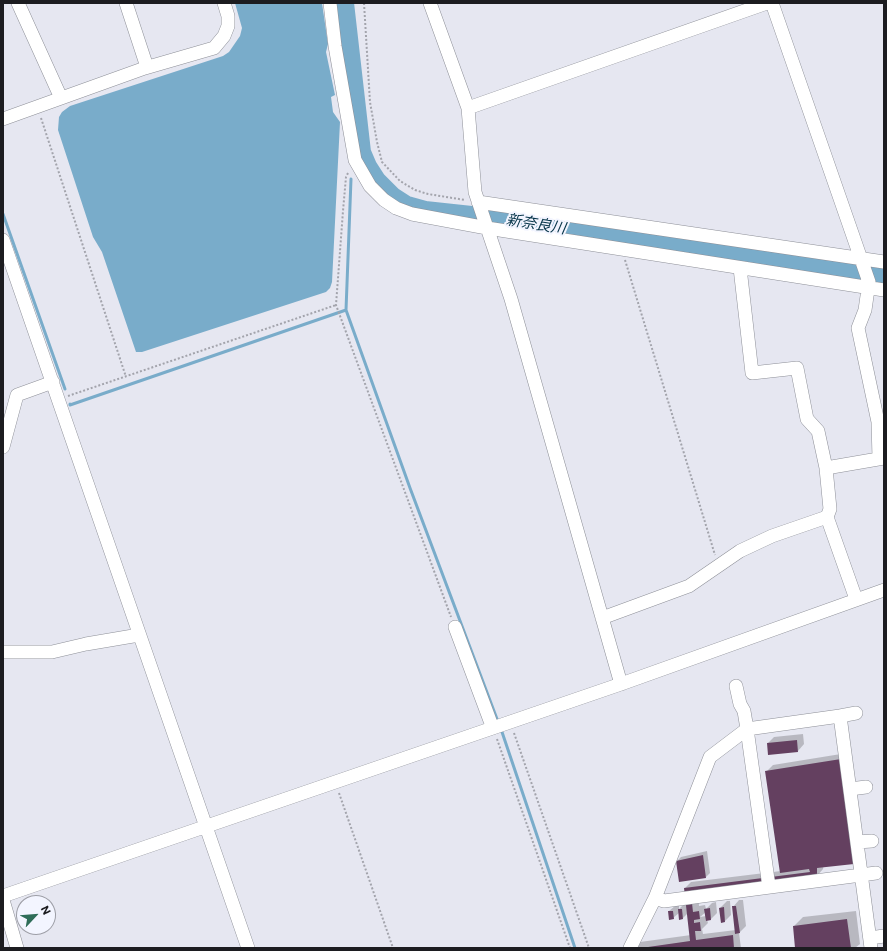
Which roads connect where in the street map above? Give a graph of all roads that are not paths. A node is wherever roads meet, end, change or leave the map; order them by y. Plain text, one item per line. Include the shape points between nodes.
1 (18, 3) edge
2 (126, 3) edge
3 (224, 3) edge
4 (330, 3) edge
5 (430, 3) edge
6 (767, 3) edge
7 (772, 3) edge
8 (147, 67) junction
9 (61, 98) junction
10 (468, 108) junction
11 (3, 119) edge
12 (479, 204) junction
13 (486, 225) junction
14 (3, 240) edge
15 (862, 261) junction
16 (884, 262) edge
17 (740, 268) junction
18 (9, 275) edge
19 (869, 285) junction
20 (884, 290) edge
21 (53, 382) junction
22 (3, 447) edge
23 (881, 458) edge
24 (826, 468) junction
25 (827, 517) junction
26 (884, 590) edge
27 (856, 599) junction
28 (602, 618) junction
29 (455, 627) road end
30 (139, 635) junction
31 (3, 652) edge
32 (620, 684) junction
33 (736, 686) dead end
34 (856, 713) dead end
35 (840, 716) junction
36 (492, 726) junction
37 (747, 729) junction
38 (866, 787) dead end
39 (850, 789) junction
40 (206, 826) junction
41 (872, 841) dead end
42 (857, 842) junction
43 (876, 873) dead end
44 (861, 875) junction
45 (769, 887) junction
46 (3, 896) edge
47 (655, 898) junction
48 (3, 900) edge
49 (884, 936) edge
50 (870, 943) edge
51 (17, 948) edge
52 (248, 948) edge
53 (630, 948) edge

1 - 9 street
2 - 8 street
3 - 8 street via 228,26 214,48
4 - 13 street via 355,160 370,186 384,200 412,214
5 - 10 street
6 - 10 street
7 - 15 street
8 - 9 street
9 - 11 street
10 - 12 street via 475,192
12 - 13 street
12 - 15 street
13 - 17 street
13 - 28 street via 511,299
14 - 18 street
15 - 16 street
15 - 19 street
17 - 19 street
17 - 24 street via 752,373 796,368 807,419 818,430
18 - 21 street
19 - 20 street
19 - 23 street via 865,310 858,328 878,422
21 - 22 street via 18,395
21 - 30 street
23 - 24 street
24 - 25 street via 830,509
25 - 27 street
25 - 28 street via 772,536 740,551 689,586
26 - 27 street
27 - 32 street
28 - 32 street
29 - 36 street
30 - 31 street via 52,652
30 - 40 street
32 - 36 street
33 - 37 street
34 - 35 street
35 - 37 street
35 - 39 street
36 - 40 street
37 - 45 street
37 - 47 street via 710,756
38 - 39 street
39 - 42 street
40 - 46 street
40 - 52 street
41 - 42 street
42 - 44 street
43 - 44 street
44 - 45 street
44 - 50 street
45 - 47 street via 664,901
47 - 53 street
48 - 51 street
49 - 50 street

